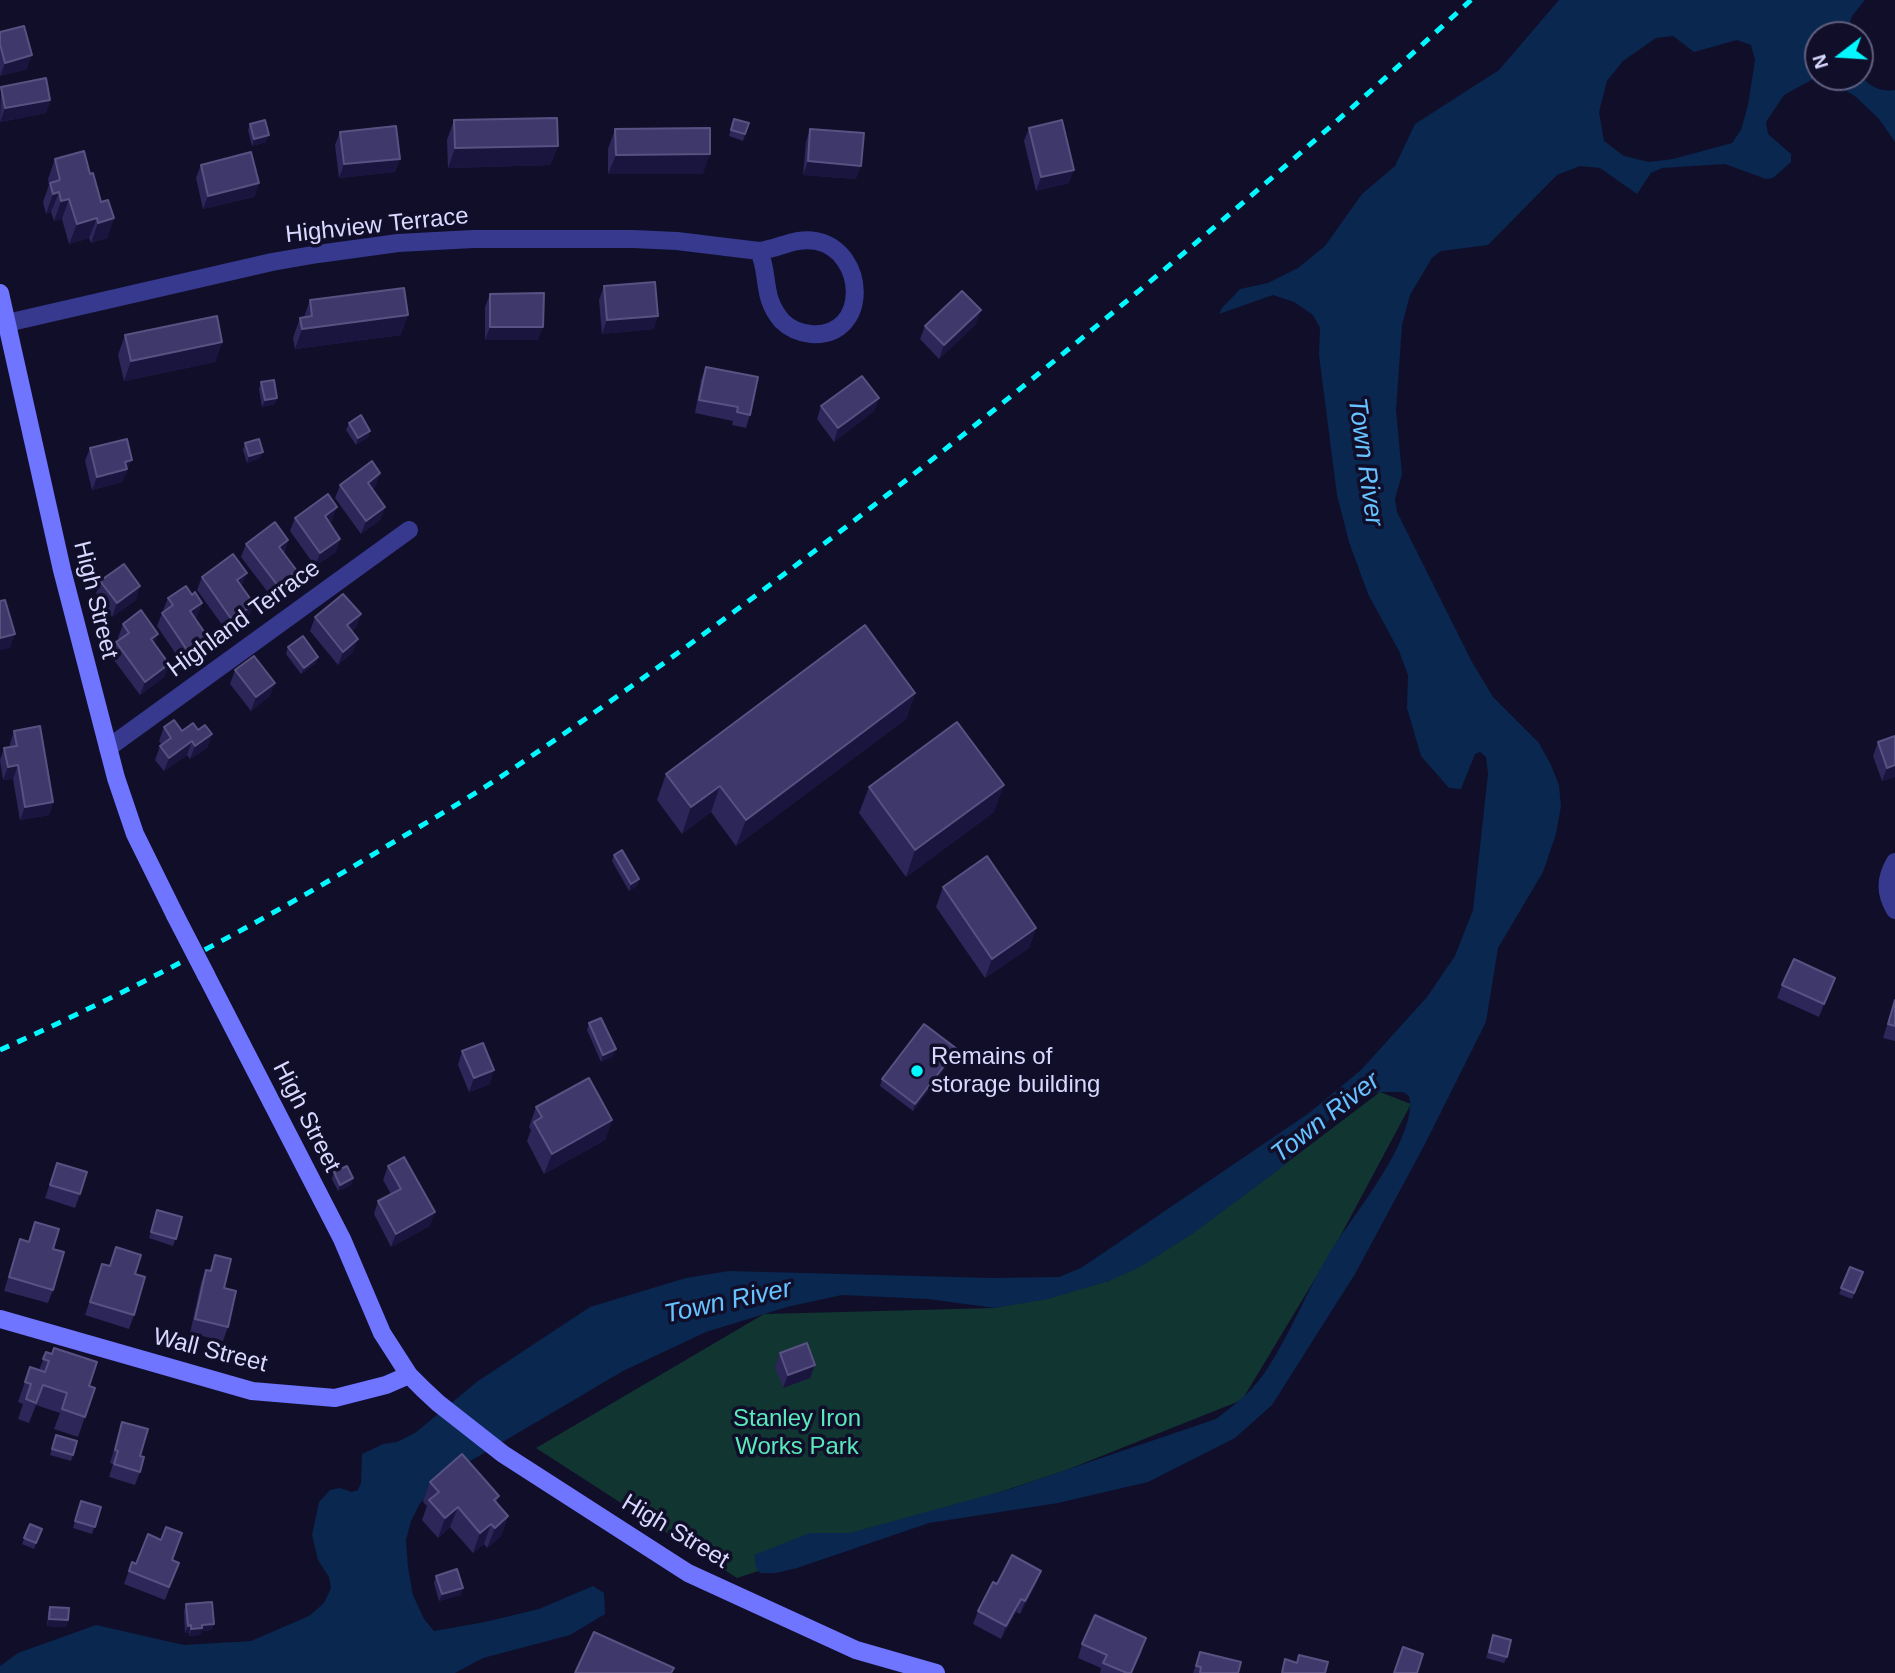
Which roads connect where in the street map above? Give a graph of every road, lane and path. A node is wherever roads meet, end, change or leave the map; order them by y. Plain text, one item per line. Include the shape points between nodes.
1 (759, 251) junction
2 (0, 293) edge
3 (7, 323) junction
4 (409, 530) dead end
5 (108, 748) junction
6 (1895, 862) edge
7 (1895, 910) edge
8 (0, 1319) edge
9 (409, 1375) junction
10 (936, 1673) edge

1 - 1 street, Highview Terrace via 767,296 793,330 819,335 847,319 855,300 854,278 828,244 798,240
1 - 3 street, Highview Terrace via 633,239 398,243 272,262
2 - 3 street, High Street
3 - 5 street, High Street via 62,570
4 - 5 street, Highland Terrace
5 - 9 street, High Street, bridge via 135,834 342,1239 382,1333
6 - 7 street via 1886,886
8 - 9 street, Wall Street via 252,1391 335,1398
9 - 10 street, High Street via 503,1454 688,1573 856,1650

